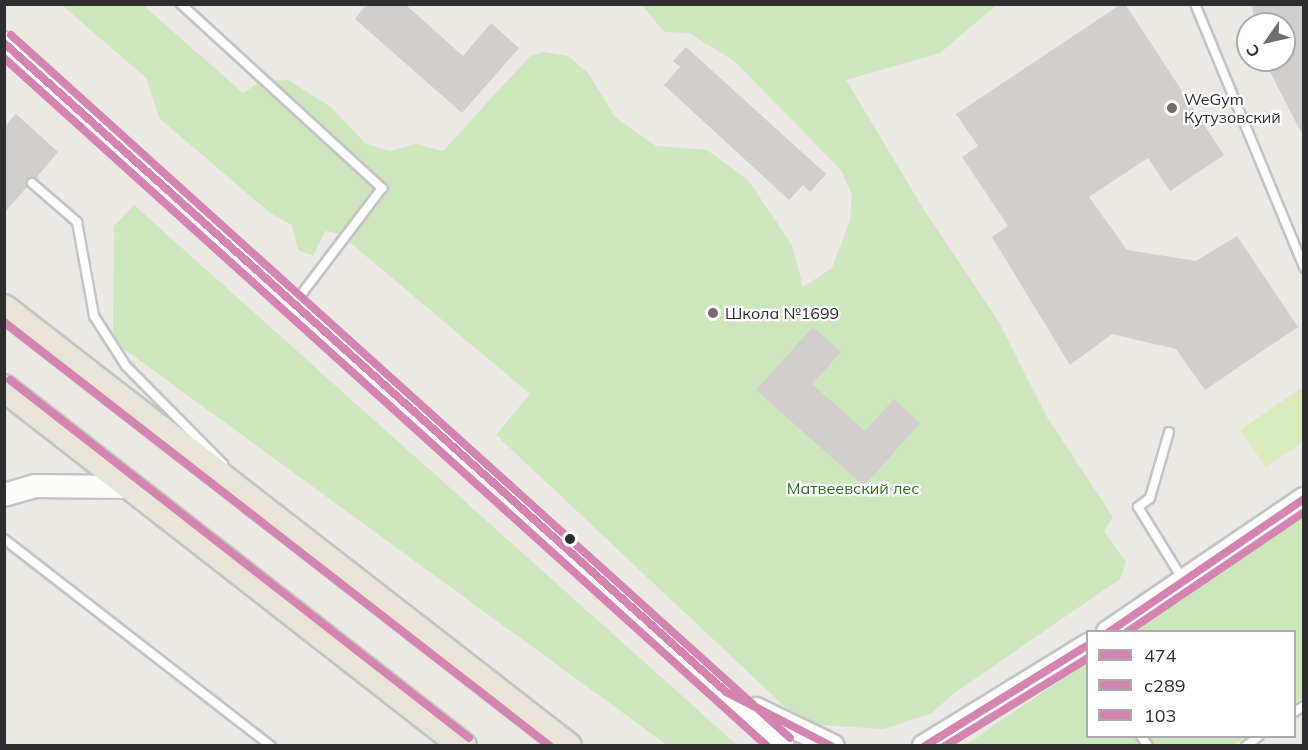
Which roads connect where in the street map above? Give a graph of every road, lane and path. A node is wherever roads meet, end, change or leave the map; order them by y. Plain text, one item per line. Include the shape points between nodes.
1 (181, 4) edge
2 (1195, 4) edge
3 (4, 43) edge
4 (32, 183) dead end
5 (1300, 248) edge
6 (1304, 267) edge
7 (294, 304) junction
8 (4, 308) edge
9 (4, 388) edge
10 (1169, 432) dead end
11 (129, 487) junction
12 (4, 495) edge
13 (1304, 499) edge
14 (278, 520) junction
15 (4, 539) edge
16 (1182, 578) junction
17 (1111, 630) edge
18 (1086, 646) edge
19 (726, 692) junction
20 (272, 746) edge
21 (463, 746) edge
22 (568, 746) edge
23 (783, 746) edge
24 (833, 746) edge
25 (924, 746) edge

1 - 7 lane via 382,188
2 - 5 lane
3 - 7 main road
4 - 14 lane via 77,222 94,316 126,366
5 - 6 lane
7 - 19 main road
8 - 14 main road
9 - 11 main road
10 - 16 lane via 1150,498 1138,507
11 - 12 main road via 35,486
11 - 21 main road
13 - 16 main road
14 - 22 main road
15 - 20 lane
16 - 17 main road
18 - 25 main road
19 - 23 main road
19 - 24 main road

